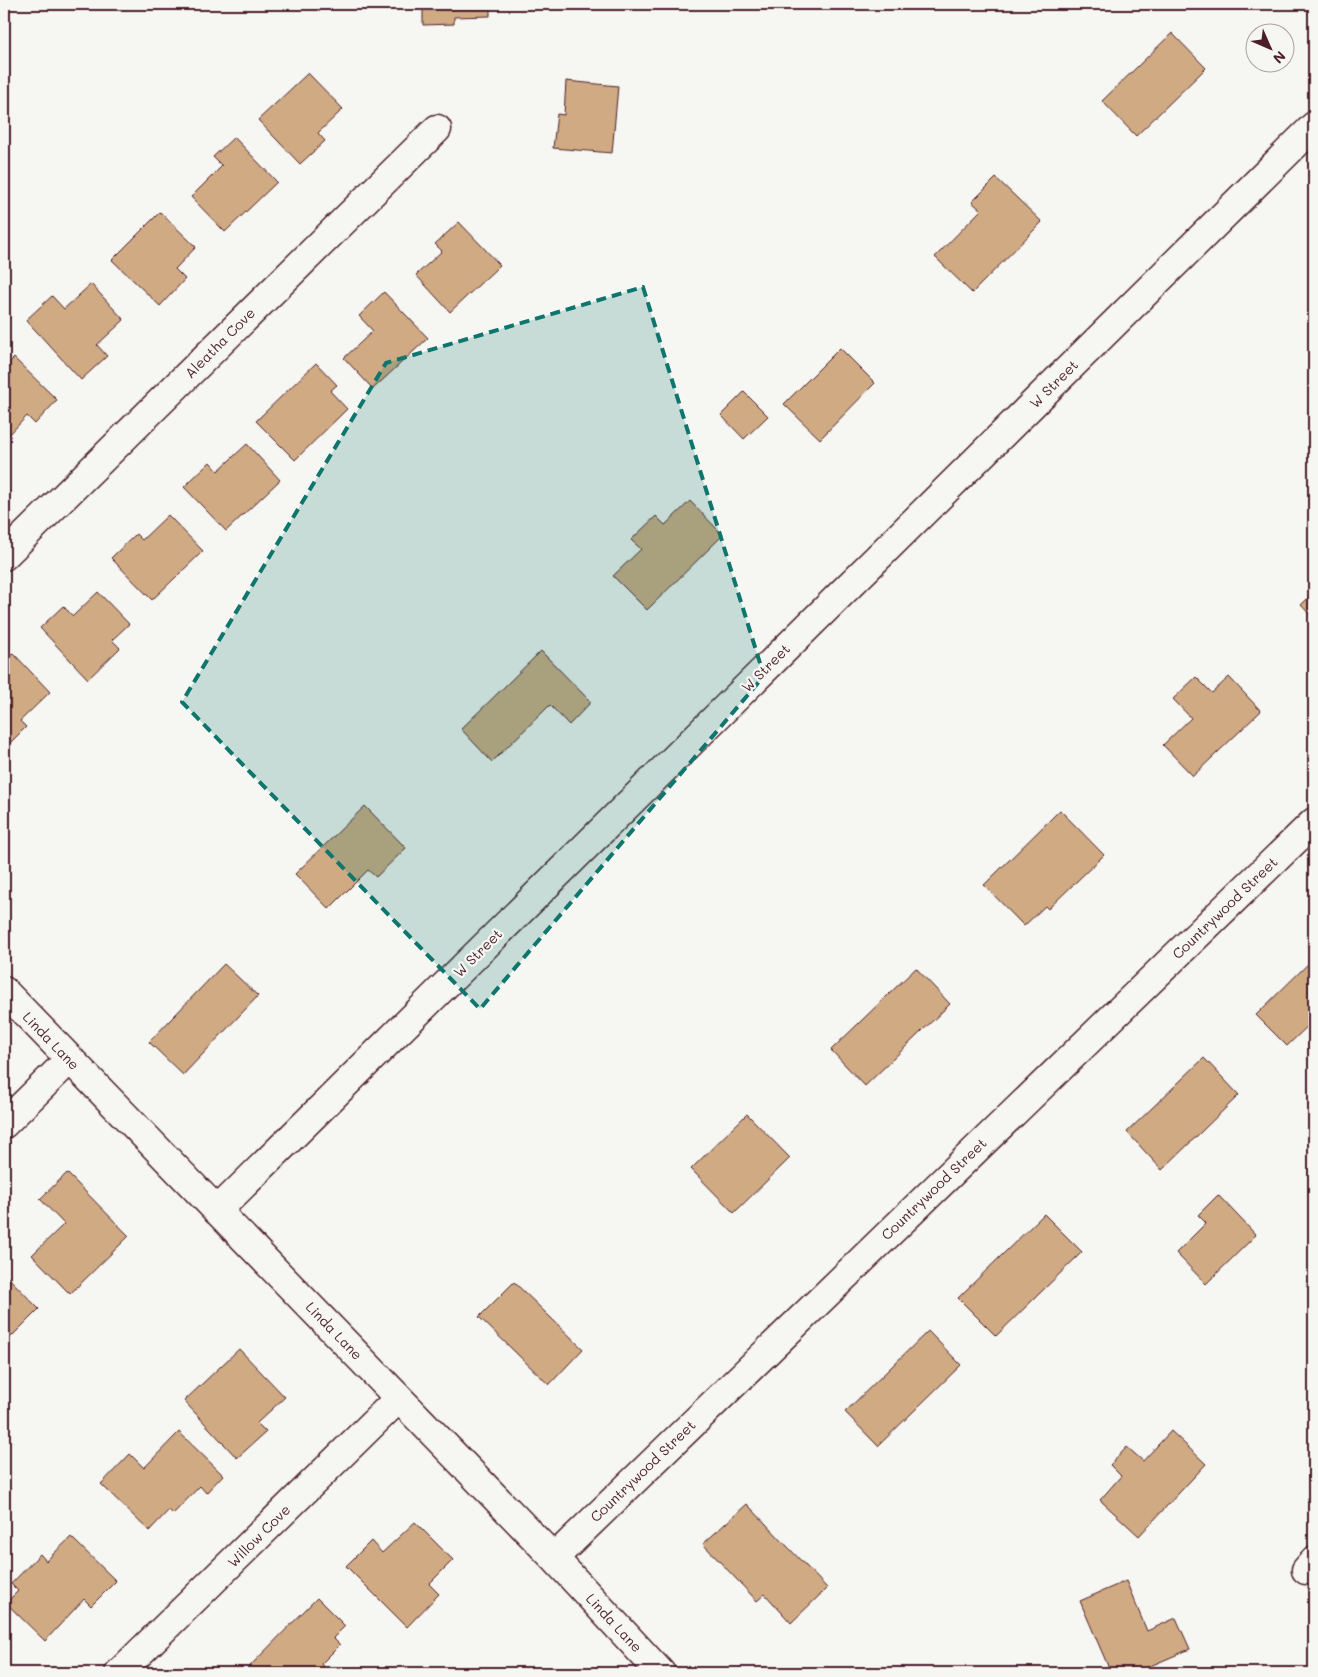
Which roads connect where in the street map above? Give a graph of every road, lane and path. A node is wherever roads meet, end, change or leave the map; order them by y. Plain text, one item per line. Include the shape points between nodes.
1 (1314, 126) edge
2 (437, 129) dead end
3 (4, 556) edge
4 (1314, 822) edge
5 (4, 992) edge
6 (69, 1060) junction
7 (4, 1124) edge
8 (217, 1211) junction
9 (398, 1398) junction
10 (554, 1558) junction
11 (119, 1673) edge
12 (661, 1673) edge

1 - 8 street, W Street
2 - 3 street, Aleatha Cove
4 - 10 street, Countrywood Street
5 - 6 street, Linda Lane
6 - 7 street
6 - 8 street, Linda Lane
8 - 9 street, Linda Lane
9 - 10 street, Linda Lane
9 - 11 street, Willow Cove
10 - 12 street, Linda Lane

